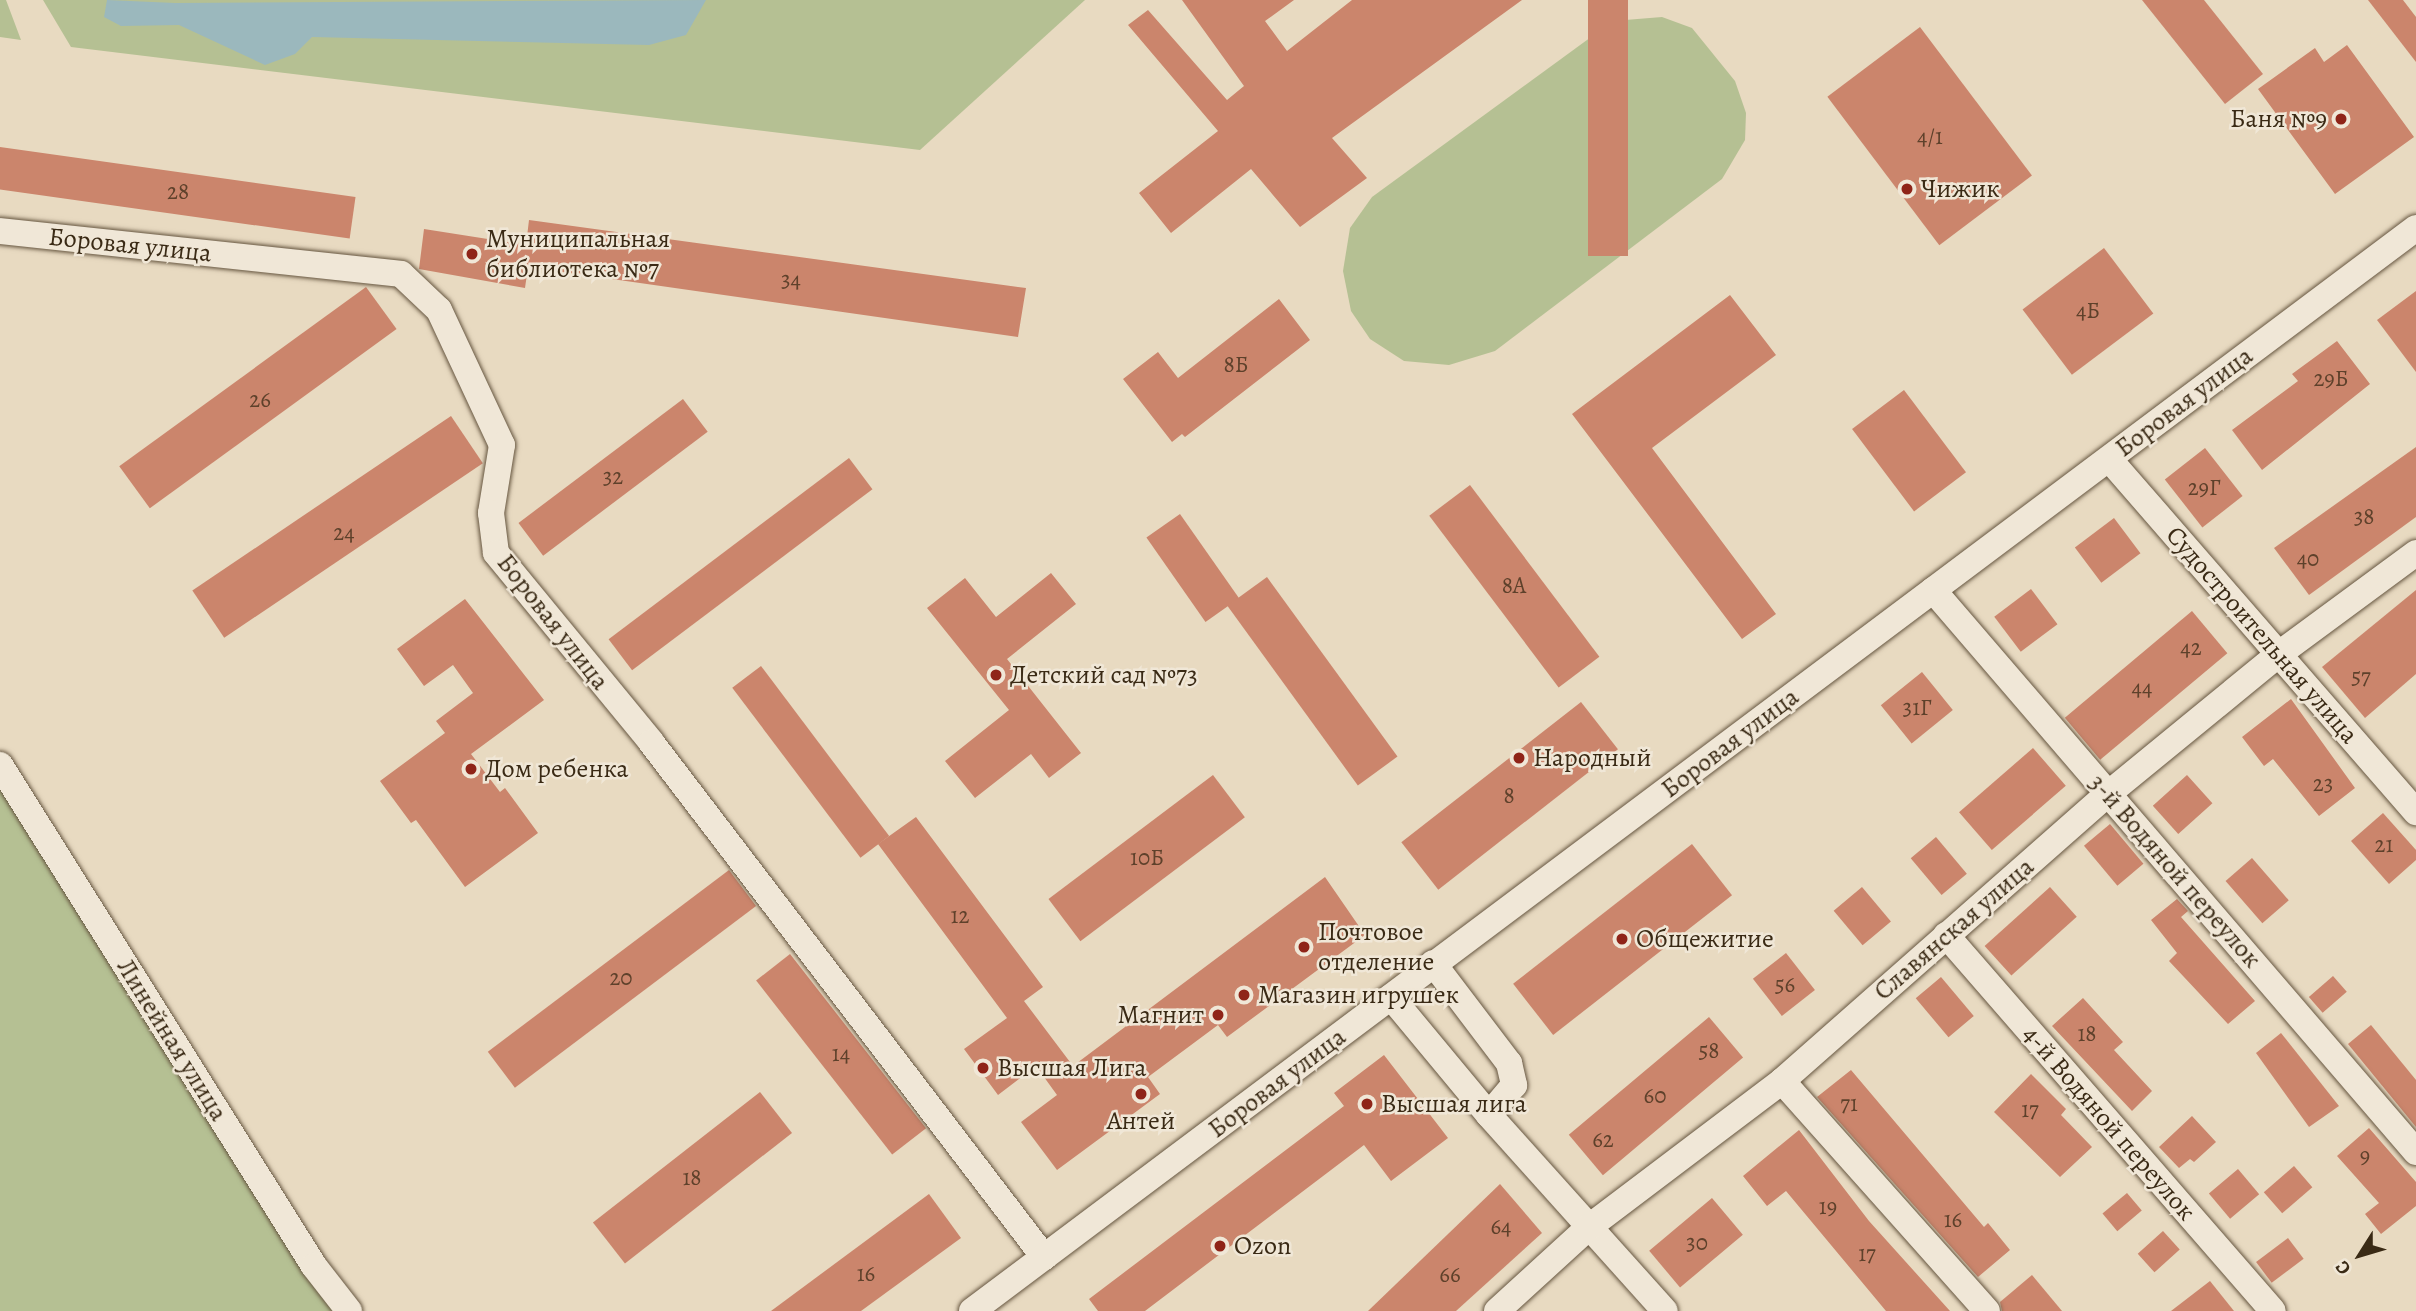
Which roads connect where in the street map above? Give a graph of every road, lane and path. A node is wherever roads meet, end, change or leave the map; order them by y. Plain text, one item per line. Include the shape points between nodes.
1 (2416, 228) edge
2 (0, 231) edge
3 (2109, 459) junction
4 (2416, 553) edge
5 (1933, 590) junction
6 (2279, 654) junction
7 (0, 765) edge
8 (2108, 794) junction
9 (2416, 811) edge
10 (1946, 935) junction
11 (1433, 963) junction
12 (1391, 997) junction
13 (1782, 1081) junction
14 (1489, 1115) junction
15 (2416, 1152) edge
16 (1589, 1227) junction
17 (1044, 1257) junction
18 (349, 1311) edge
19 (972, 1311) edge
20 (1497, 1311) edge
21 (1665, 1311) edge
22 (1987, 1311) edge
23 (2273, 1311) edge

1 - 3 street, Боровая улица
2 - 17 street, Боровая улица via 401,274 439,310 502,444 491,513 496,553 651,742
3 - 5 street, Боровая улица
3 - 6 street, Судостроительная улица
4 - 6 street, Славянская улица
5 - 8 street, 3-й Водяной переулок
5 - 11 street, Боровая улица
6 - 8 street, Славянская улица
6 - 9 street, Судостроительная улица
7 - 18 street, Линейная улица via 314,1266
8 - 10 street, Славянская улица
8 - 15 street, 3-й Водяной переулок
10 - 13 street, Славянская улица
10 - 23 street, 4-й Водяной переулок
11 - 12 street, Боровая улица
11 - 14 street via 1509,1063 1514,1085
12 - 14 street
12 - 17 street, Боровая улица
13 - 16 street, Славянская улица
13 - 22 street
14 - 16 street
16 - 20 street, Славянская улица
16 - 21 street
17 - 19 street, Боровая улица

